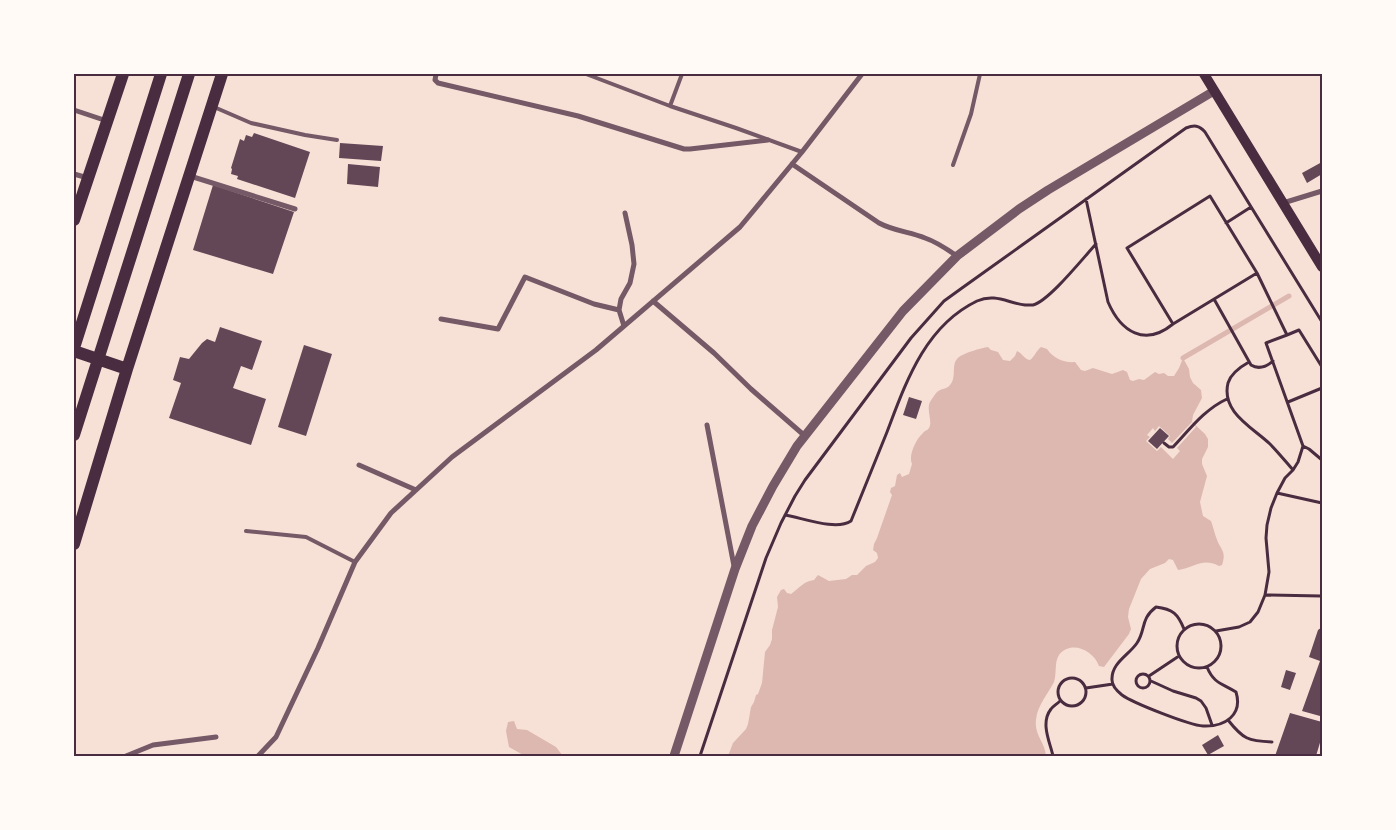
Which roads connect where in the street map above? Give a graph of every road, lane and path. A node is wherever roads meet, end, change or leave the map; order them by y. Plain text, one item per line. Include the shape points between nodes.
1 (123, 74) edge
2 (161, 74) edge
3 (189, 74) edge
4 (222, 74) edge
5 (436, 74) edge
6 (586, 74) edge
7 (682, 74) edge
8 (862, 74) edge
9 (980, 74) edge
10 (1204, 74) edge
11 (1214, 91) junction
12 (212, 106) junction
13 (670, 106) junction
14 (74, 110) edge
15 (107, 121) junction
16 (337, 140) dead end
17 (768, 140) junction
18 (802, 152) junction
19 (792, 164) junction
20 (953, 165) dead end
21 (74, 174) edge
22 (189, 176) junction
23 (88, 178) junction
24 (1322, 191) edge
25 (1086, 199) junction
26 (1282, 203) junction
27 (1251, 207) junction
28 (295, 209) dead end
29 (625, 213) dead end
30 (74, 220) edge
31 (1226, 223) junction
32 (1096, 244) junction
33 (957, 256) junction
34 (1322, 267) edge
35 (1257, 273) junction
36 (1214, 299) junction
37 (653, 301) junction
38 (619, 310) junction
39 (441, 320) dead end
40 (1322, 322) edge
41 (1173, 324) junction
42 (624, 326) junction
43 (1287, 335) junction
44 (74, 349) edge
45 (98, 359) junction
46 (1273, 361) junction
47 (1249, 362) junction
48 (1322, 367) edge
49 (127, 369) junction
50 (1322, 388) edge
51 (1227, 398) junction
52 (1288, 402) junction
53 (707, 425) dead end
54 (74, 435) edge
55 (805, 436) junction
56 (1164, 443) dead end
57 (1303, 446) junction
58 (1322, 460) edge
59 (359, 465) dead end
60 (1293, 470) junction
61 (416, 490) junction
62 (1277, 493) junction
63 (1322, 503) edge
64 (785, 515) junction
65 (246, 531) dead end
66 (74, 544) edge
67 (355, 562) junction
68 (735, 569) junction
69 (1265, 595) junction
70 (1321, 596) dead end
71 (1184, 629) junction
72 (1216, 630) junction
73 (1179, 656) junction
74 (1207, 667) junction
75 (1149, 676) junction
76 (1151, 681) junction
77 (1113, 684) junction
78 (1086, 688) junction
79 (1060, 701) junction
80 (1228, 720) junction
81 (1212, 725) junction
82 (216, 737) dead end
83 (1272, 742) dead end
84 (126, 756) edge
85 (258, 756) edge
86 (674, 756) edge
87 (700, 756) edge
88 (1054, 756) edge

1 - 15 main road
2 - 44 main road
3 - 45 main road
4 - 12 main road
5 - 17 street via 438,83 578,116 684,148
6 - 13 lane
7 - 13 lane
8 - 18 street
9 - 20 lane via 971,114
10 - 11 main road
11 - 26 main road
11 - 33 street via 1033,199
12 - 16 lane via 251,123
12 - 22 main road
13 - 17 lane
14 - 15 street
15 - 23 main road
17 - 18 lane
18 - 19 street
19 - 33 street via 879,224 924,237
19 - 37 street via 740,227
21 - 23 street
22 - 28 street
22 - 49 main road
23 - 30 main road
24 - 26 street
25 - 27 path via 1186,128 1196,126 1205,132
25 - 32 path
25 - 64 path via 944,301 911,338 805,480
26 - 34 main road
27 - 31 path
27 - 40 path
29 - 38 street via 634,264
31 - 35 path
31 - 41 path via 1210,196 1127,248
32 - 41 path via 1108,302 1120,322 1131,332 1141,335 1165,331
32 - 64 path via 1039,302 1024,305 1000,298 979,300 956,315 934,336 912,372 852,521 833,525
33 - 55 street via 903,311
35 - 36 path
35 - 43 path
36 - 41 path
36 - 47 path
37 - 42 street
37 - 55 street
38 - 39 street via 594,304 525,277 498,330
38 - 42 street
42 - 61 street via 452,458
43 - 46 path via 1266,342
43 - 48 path via 1299,330
44 - 45 main road
45 - 49 main road
45 - 54 main road
46 - 47 path via 1262,368 1255,368
46 - 52 path
47 - 51 path via 1238,368 1229,380
49 - 66 main road
50 - 52 path
51 - 56 path via 1203,414 1173,447 1168,448
51 - 60 path via 1239,418 1271,445
52 - 57 path
53 - 68 street
55 - 68 street via 773,486
57 - 58 path
57 - 60 path
59 - 61 street
60 - 62 path
61 - 67 street via 391,513
62 - 63 path
62 - 69 path via 1267,525 1269,572
64 - 87 path via 766,558
65 - 67 lane via 306,537
67 - 85 street via 276,737
68 - 86 street
69 - 70 path
69 - 72 path via 1250,622
71 - 72 path via 1194,623
71 - 73 path via 1176,646
71 - 77 path via 1172,611 1156,608 1151,611 1137,643 1117,664 1112,674
72 - 74 path via 1221,651
73 - 74 path via 1193,668
73 - 75 path
74 - 80 path via 1215,680 1236,692 1238,706
75 - 76 path
75 - 76 path via 1140,674 1136,684 1145,688
76 - 81 path via 1201,701
77 - 78 path
77 - 81 path via 1130,700 1188,722
78 - 79 path via 1085,698 1078,705 1068,707
78 - 79 path via 1077,678 1063,680 1057,692
79 - 88 path via 1046,722
80 - 81 path
80 - 83 path via 1250,740
82 - 84 street via 153,745

